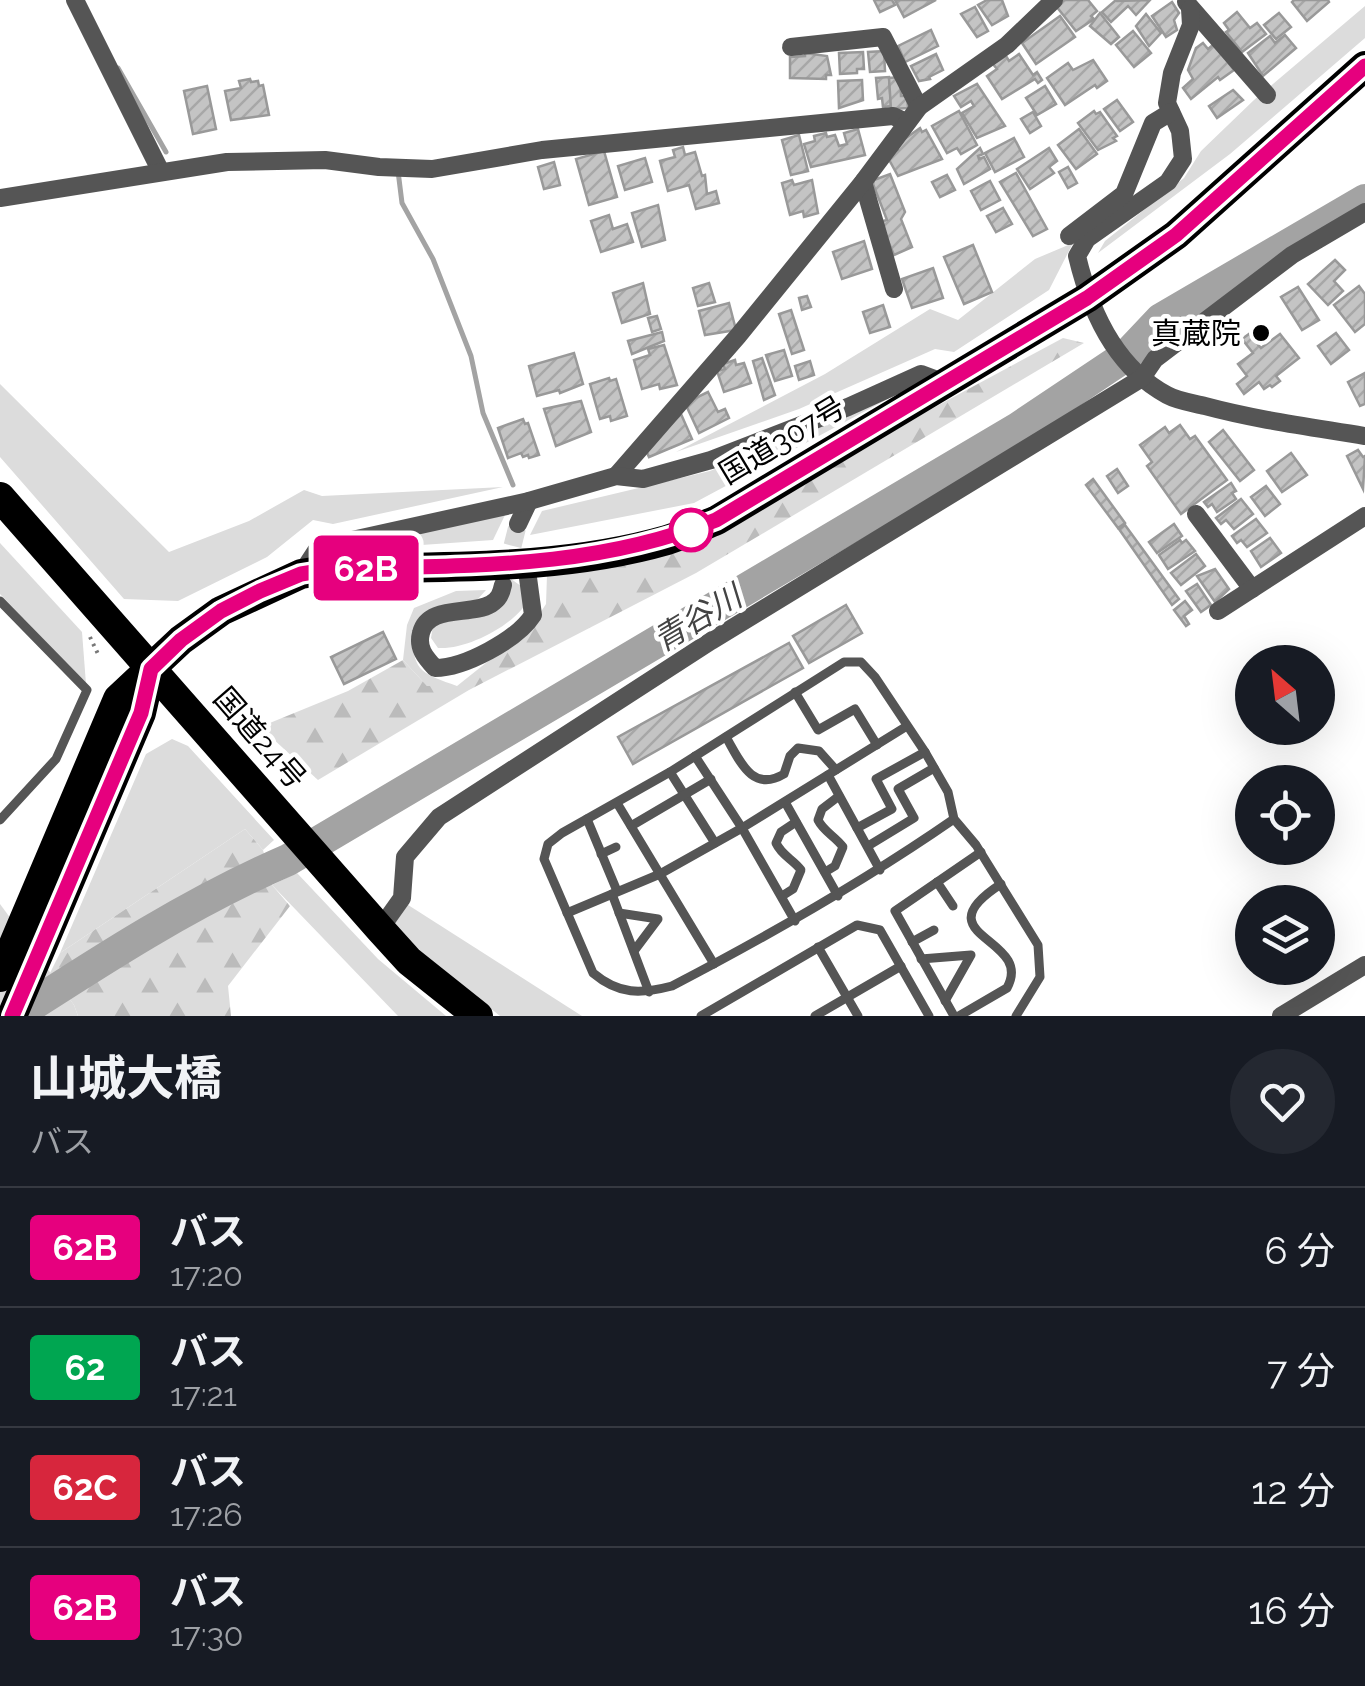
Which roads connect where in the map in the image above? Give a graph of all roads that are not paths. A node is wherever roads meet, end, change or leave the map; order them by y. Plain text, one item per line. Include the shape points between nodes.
1 (76, 0) edge
2 (1054, 0) edge
3 (1188, 4) edge
4 (791, 47) dead end
5 (1365, 66) edge
6 (1267, 95) dead end
7 (1171, 112) junction
8 (912, 114) junction
9 (161, 172) junction
10 (864, 182) junction
11 (0, 198) edge
12 (1365, 212) edge
13 (1069, 236) dead end
14 (894, 289) dead end
15 (1092, 310) junction
16 (1136, 371) junction
17 (946, 383) junction
18 (1365, 436) edge
19 (616, 476) junction
20 (0, 497) edge
21 (529, 501) junction
22 (1196, 514) dead end
23 (1365, 516) edge
24 (518, 524) tunnel mouth
25 (526, 563) junction
26 (301, 574) junction
27 (503, 585) tunnel mouth
28 (1252, 589) junction
29 (0, 600) edge
30 (1218, 610) dead end
31 (151, 669) junction
32 (795, 692) junction
33 (129, 706) junction
34 (907, 726) junction
35 (726, 737) junction
36 (877, 744) junction
37 (924, 752) junction
38 (695, 756) junction
39 (934, 768) junction
40 (670, 772) junction
41 (832, 772) junction
42 (710, 780) junction
43 (686, 794) junction
44 (839, 796) junction
45 (784, 802) junction
46 (617, 803) junction
47 (587, 819) junction
48 (954, 819) junction
49 (0, 820) edge
50 (796, 822) junction
51 (631, 826) junction
52 (742, 828) junction
53 (858, 828) junction
54 (715, 843) junction
55 (868, 846) junction
56 (616, 847) dead end
57 (981, 852) junction
58 (601, 854) junction
59 (880, 870) junction
60 (824, 872) junction
61 (660, 874) junction
62 (937, 882) junction
63 (1001, 884) junction
64 (615, 892) junction
65 (782, 896) junction
66 (838, 896) junction
67 (952, 906) dead end
68 (567, 913) junction
69 (619, 913) junction
70 (795, 921) junction
71 (380, 930) junction
72 (934, 930) dead end
73 (912, 942) junction
74 (818, 948) junction
75 (634, 951) junction
76 (920, 958) junction
77 (714, 964) junction
78 (1365, 965) edge
79 (901, 966) junction
80 (0, 977) edge
81 (649, 992) junction
82 (847, 997) junction
83 (945, 1000) junction
84 (12, 1016) edge
85 (478, 1016) edge
86 (701, 1016) edge
87 (814, 1016) edge
88 (858, 1016) edge
89 (929, 1016) edge
90 (956, 1016) edge
91 (1016, 1016) edge
92 (1281, 1016) edge

1 - 9 street
2 - 8 street
3 - 6 street
3 - 7 street via 1190,25 1167,103
4 - 8 street via 883,37
5 - 15 highway, 国道307号
7 - 13 street via 1153,123 1124,194
7 - 15 street via 1184,158 1168,182 1087,239 1077,256
8 - 9 street via 542,150 432,170 276,159
8 - 10 street
9 - 11 street
10 - 14 street
10 - 19 street
12 - 16 street via 1292,255
15 - 16 street
15 - 17 highway, 国道307号
16 - 18 street via 1170,397
16 - 71 street via 439,817 405,857 402,898
17 - 19 street via 921,374 711,460 643,479
17 - 25 highway, 国道307号 via 716,520 667,540
19 - 21 street
20 - 31 highway, 国道24号
21 - 24 street
21 - 26 street via 343,542 316,551
22 - 28 street
23 - 28 street
25 - 26 highway, 国道307号
25 - 27 street via 533,615 523,630 453,668 435,668 419,640 423,625 436,615 488,606
26 - 31 highway, 国道307号 via 221,611
28 - 30 street
29 - 49 lane via 86,690 56,759
31 - 33 highway
31 - 71 highway, 国道24号
32 - 34 lane via 844,662 860,662
32 - 35 lane
32 - 36 lane via 818,730 855,708
33 - 80 highway
33 - 84 highway
34 - 36 lane
34 - 37 lane
35 - 38 lane
35 - 41 lane via 748,775 759,780 784,774 798,748 819,751
36 - 41 lane
37 - 39 lane
37 - 53 lane via 876,779 892,808
38 - 40 lane
38 - 42 lane
39 - 48 lane
39 - 55 lane via 898,789 914,818
40 - 43 lane
40 - 46 lane
41 - 44 lane
41 - 45 lane
42 - 43 lane
42 - 52 lane
43 - 51 lane
43 - 54 lane
44 - 53 lane
44 - 60 lane via 818,820 843,847 835,866
45 - 50 lane
45 - 52 lane
46 - 47 lane
46 - 51 lane
47 - 58 lane
47 - 68 lane via 548,844 544,859
48 - 57 lane
48 - 59 lane
50 - 60 lane
50 - 65 lane via 776,843 801,870
51 - 61 lane
52 - 54 lane
52 - 65 lane
53 - 55 lane
54 - 61 lane
55 - 59 lane
56 - 58 lane
57 - 62 lane
57 - 63 lane
58 - 64 lane
59 - 66 lane
60 - 66 lane
61 - 64 lane
61 - 77 lane
62 - 67 lane
62 - 73 lane via 895,911
63 - 90 lane via 971,912 978,935 1012,963 1011,980
63 - 91 lane via 1041,961 1040,977
64 - 68 lane
64 - 69 lane
65 - 70 lane
66 - 70 lane
68 - 81 lane via 593,973 608,986
69 - 75 lane
69 - 75 lane via 658,919
70 - 77 lane
71 - 85 highway, 国道24号
72 - 73 lane
73 - 76 lane
74 - 79 lane via 868,925 880,930
74 - 82 lane
74 - 86 lane
75 - 81 lane
76 - 83 lane
76 - 83 lane via 970,955
77 - 81 lane
78 - 92 street
79 - 82 lane
79 - 89 lane
82 - 87 lane
82 - 88 lane
83 - 90 lane

